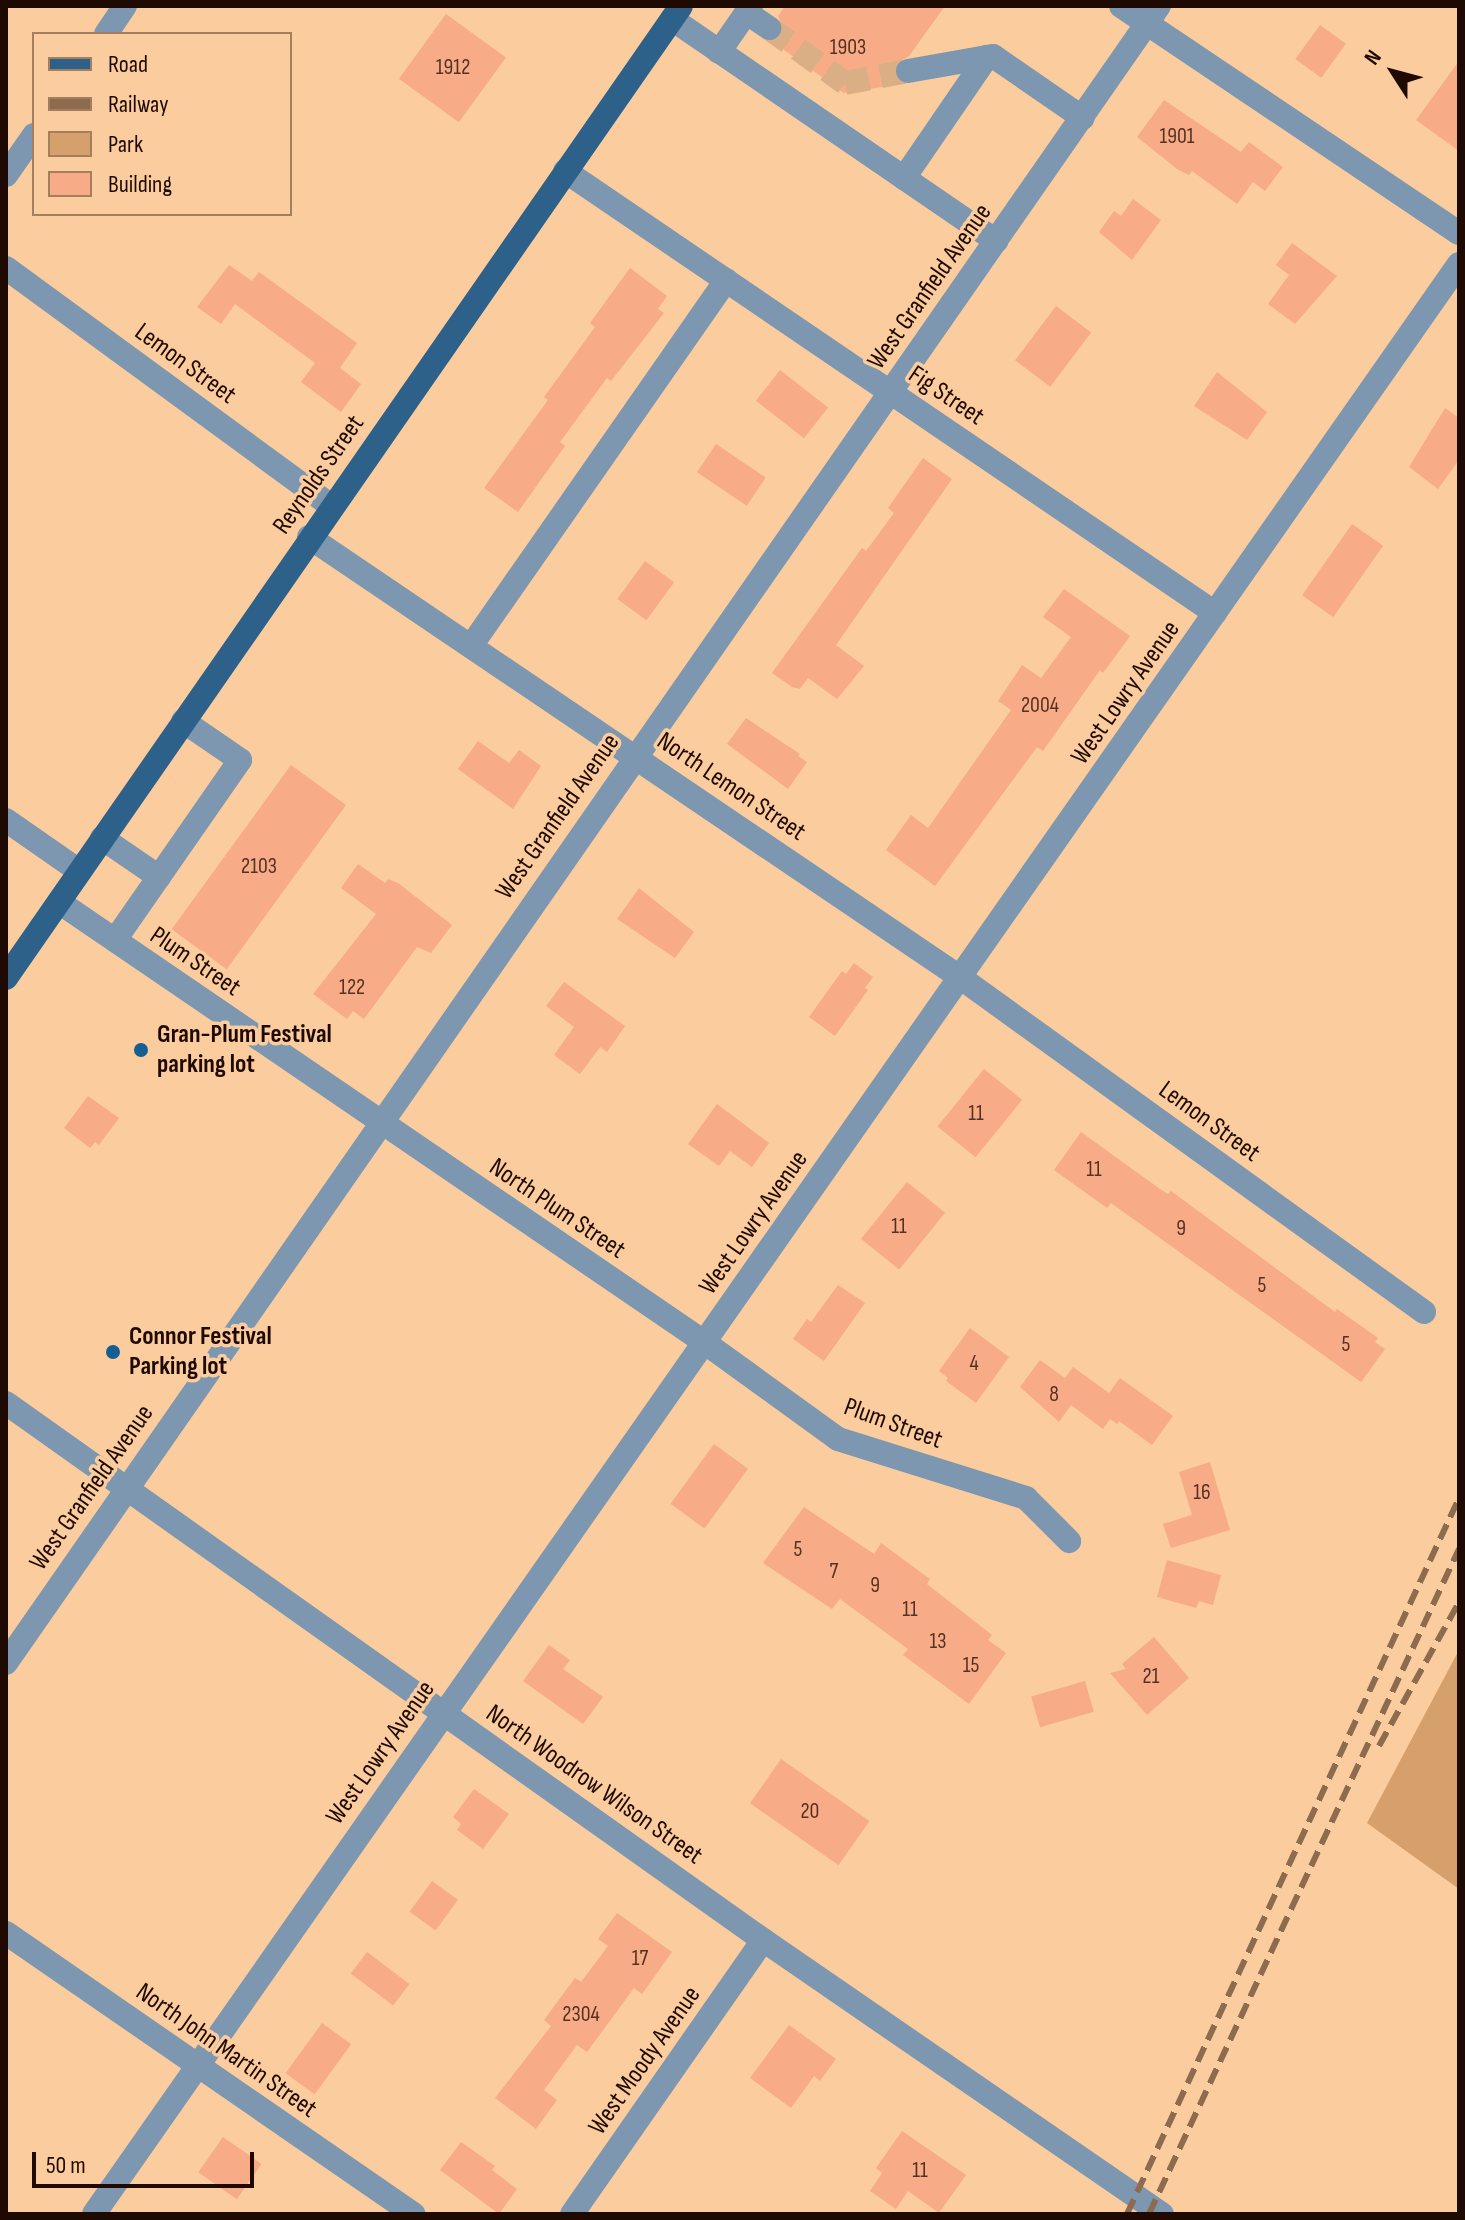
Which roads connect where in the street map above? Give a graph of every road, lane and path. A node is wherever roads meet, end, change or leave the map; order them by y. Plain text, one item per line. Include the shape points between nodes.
1 (125, 6) edge
2 (1121, 6) edge
3 (749, 9) edge
4 (676, 12) edge
5 (1153, 15) edge
6 (769, 28) tunnel mouth
7 (107, 32) edge
8 (719, 52) junction
9 (987, 57) junction
10 (908, 71) tunnel mouth
11 (1083, 118) junction
12 (32, 138) edge
13 (565, 171) junction
14 (6, 175) edge
15 (904, 178) junction
16 (1459, 233) edge
17 (996, 241) junction
18 (1459, 264) edge
19 (6, 268) edge
20 (726, 280) junction
21 (891, 393) junction
22 (331, 506) junction
23 (309, 537) junction
24 (1215, 613) junction
25 (471, 646) junction
26 (183, 721) junction
27 (636, 755) junction
28 (6, 820) edge
29 (102, 838) junction
30 (79, 871) junction
31 (159, 877) junction
32 (59, 902) junction
33 (115, 940) junction
34 (6, 978) edge
35 (961, 978) junction
36 (380, 1122) junction
37 (1424, 1312) dead end
38 (704, 1342) junction
39 (6, 1403) edge
40 (127, 1487) junction
41 (1069, 1541) dead end
42 (6, 1663) edge
43 (443, 1712) junction
44 (6, 1933) edge
45 (763, 1940) junction
46 (198, 2065) junction
47 (1157, 2210) edge
48 (94, 2214) edge
49 (414, 2214) edge
50 (572, 2214) edge

1 - 7 street
2 - 5 street
3 - 6 street
3 - 8 street
4 - 8 street
4 - 13 main road, Reynolds Street
5 - 11 street, West Granfield Avenue
5 - 16 street
8 - 15 street
9 - 10 street
9 - 11 street via 993,56
9 - 15 street
11 - 17 street, West Granfield Avenue
12 - 14 street
13 - 20 street, Fig Street
13 - 22 main road, Reynolds Street
15 - 17 street
17 - 21 street, West Granfield Avenue
18 - 24 street, West Lowry Avenue
19 - 22 street, Lemon Street
20 - 21 street, Fig Street
20 - 25 street
21 - 24 street, Fig Street
21 - 27 street, West Granfield Avenue
22 - 23 main road, Reynolds Street
23 - 25 street, North Lemon Street
23 - 26 main road, Reynolds Street
24 - 35 street, West Lowry Avenue
25 - 27 street, North Lemon Street
26 - 29 main road, Reynolds Street
26 - 31 street via 240,760
27 - 35 street, North Lemon Street
27 - 36 street, West Granfield Avenue
28 - 30 street
29 - 30 main road, Reynolds Street
29 - 31 street
30 - 32 main road, Reynolds Street
31 - 33 street
32 - 33 street, Plum Street
32 - 34 main road, Reynolds Street
33 - 36 street, Plum Street
35 - 37 street, Lemon Street
35 - 38 street, West Lowry Avenue
36 - 38 street, North Plum Street
36 - 40 street, West Granfield Avenue
38 - 41 street, Plum Street via 838,1439 1026,1498
38 - 43 street, West Lowry Avenue
39 - 40 street, North Woodrow Wilson Street
40 - 42 street, West Granfield Avenue
40 - 43 street, North Woodrow Wilson Street
43 - 45 street, North Woodrow Wilson Street
43 - 46 street, West Lowry Avenue
44 - 46 street, North John Martin Street
45 - 47 street, North Woodrow Wilson Street
45 - 50 street, West Moody Avenue
46 - 48 street, West Lowry Avenue
46 - 49 street, North John Martin Street

